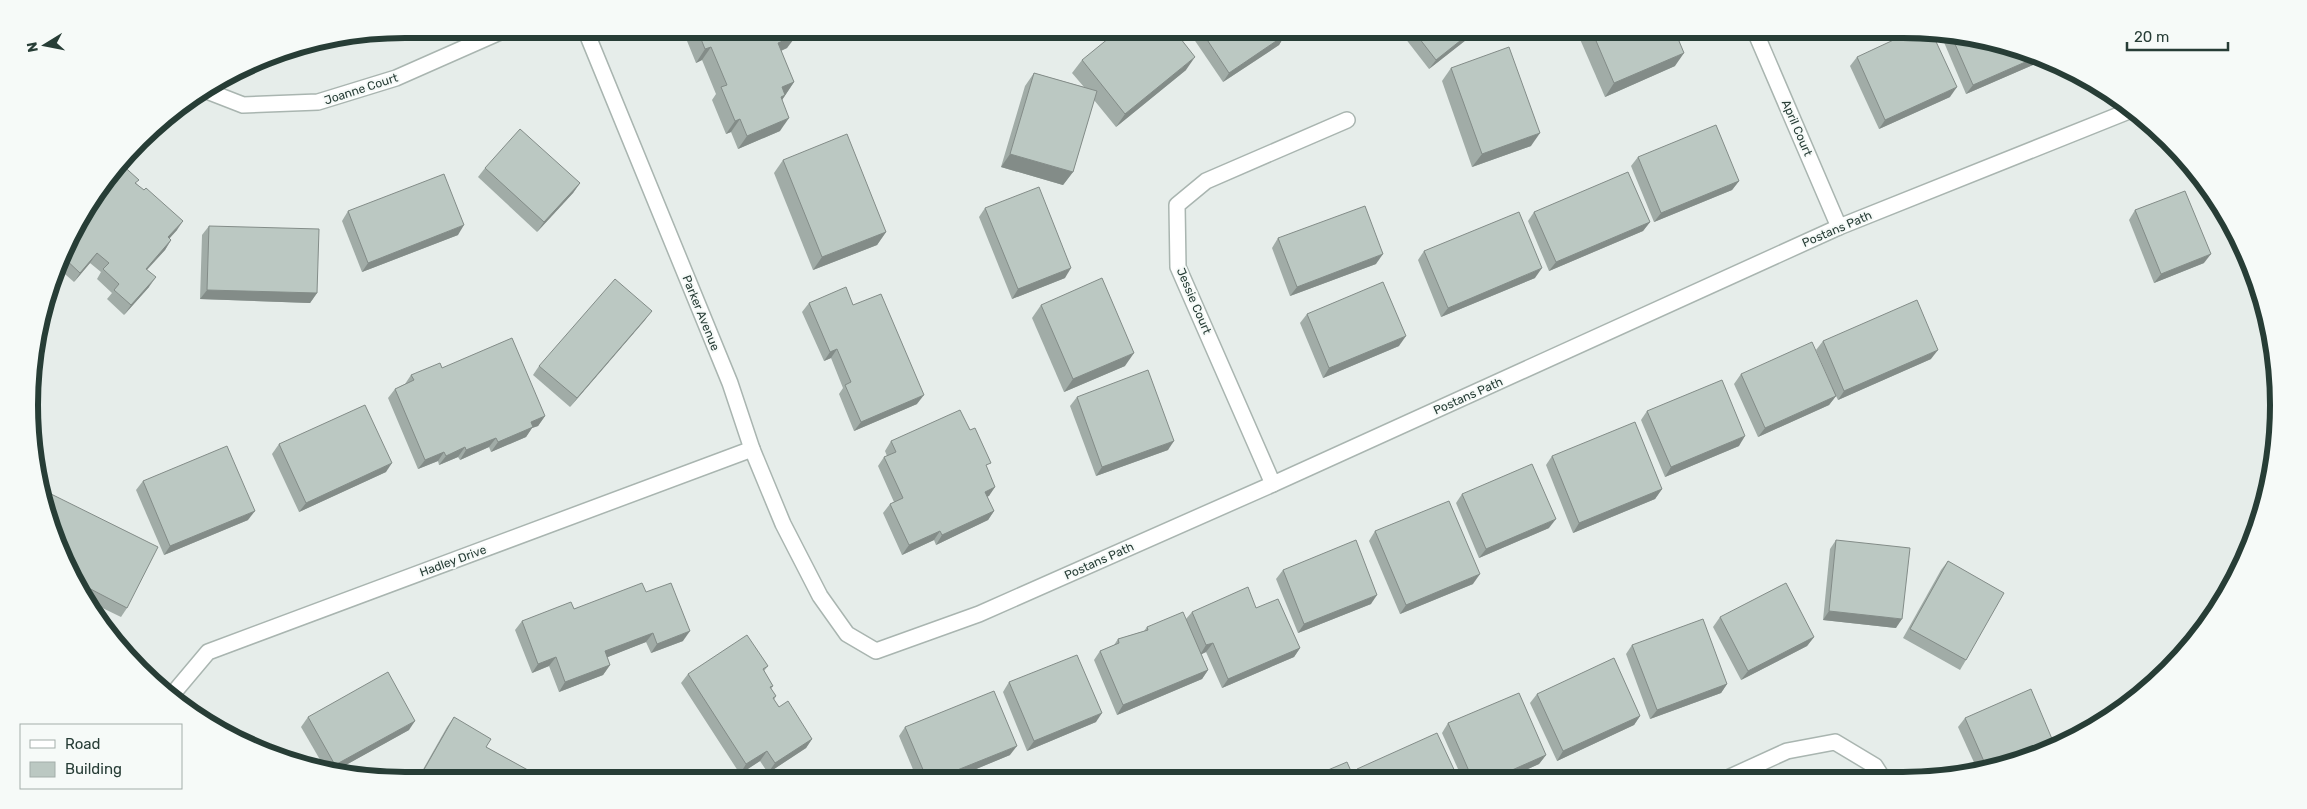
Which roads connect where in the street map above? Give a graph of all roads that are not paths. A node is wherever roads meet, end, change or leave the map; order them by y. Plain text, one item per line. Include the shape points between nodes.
1 (487, 38) edge
2 (589, 38) edge
3 (1758, 38) edge
4 (211, 93) edge
5 (2125, 113) edge
6 (1347, 120) dead end
7 (1839, 228) junction
8 (752, 449) junction
9 (1273, 484) junction
10 (820, 596) joint
11 (175, 691) edge
12 (1743, 772) edge
13 (1879, 772) edge

1 - 4 street, Joanne Court via 396,78 318,102 243,105
2 - 8 street, Parker Avenue via 730,383
3 - 7 street, April Court
5 - 7 street, Postans Path
6 - 9 street, Jessie Court via 1206,181 1177,205 1178,267
7 - 9 street, Postans Path
8 - 10 street, Parker Avenue via 783,524
8 - 11 street, Hadley Drive via 208,652
9 - 10 street, Postans Path via 979,614 876,651 848,634
12 - 13 street via 1787,751 1835,742 1875,766

